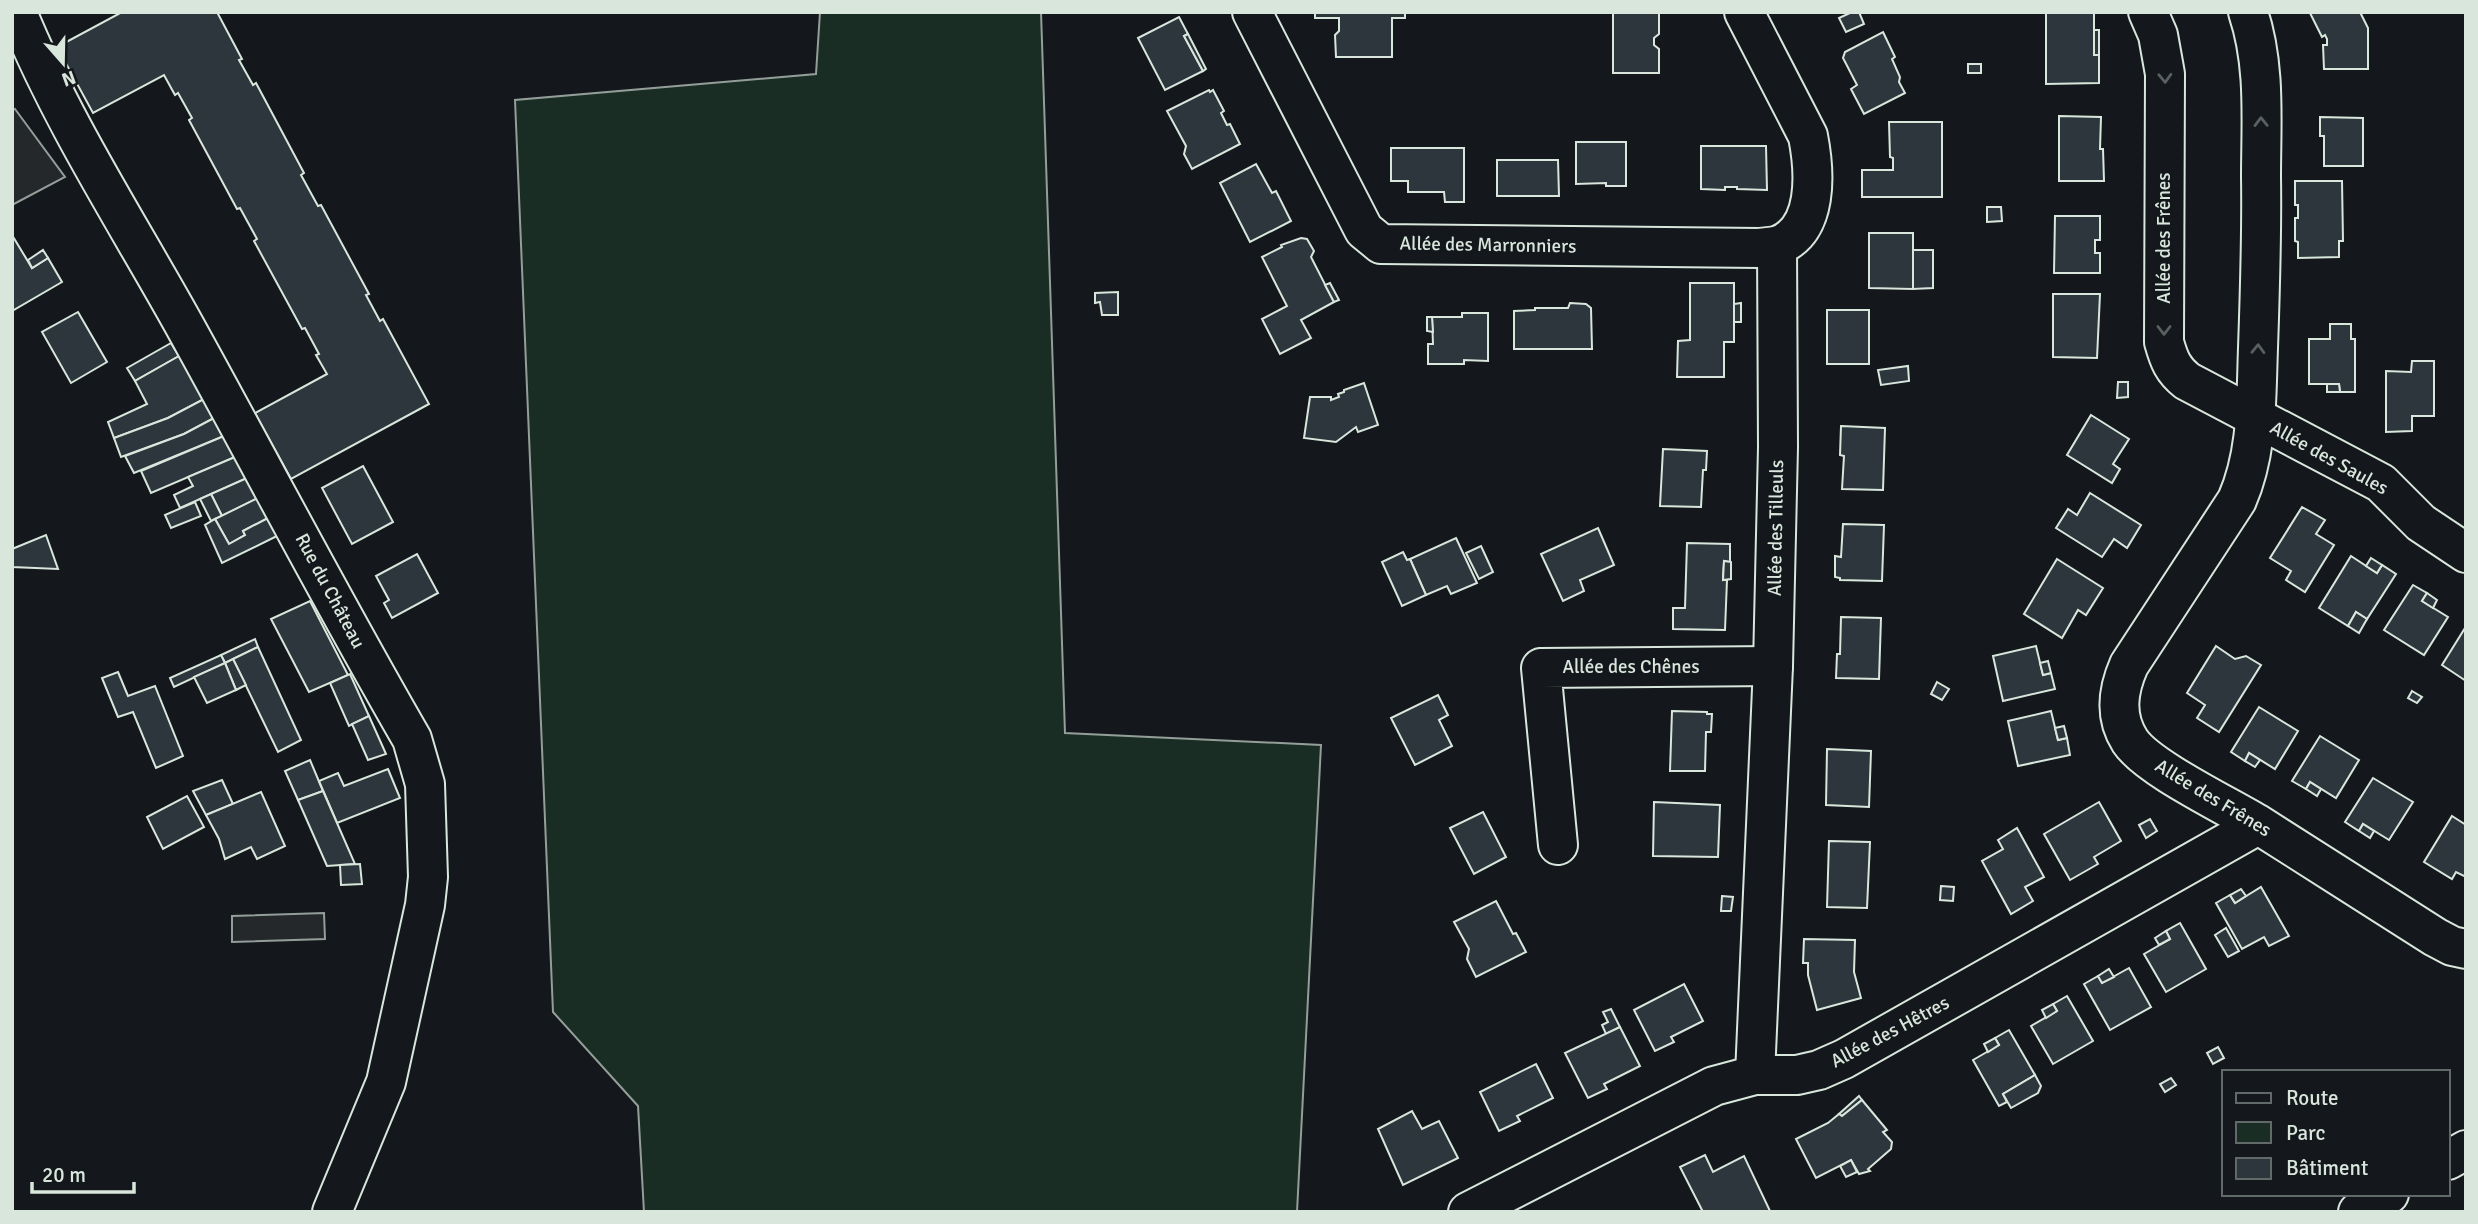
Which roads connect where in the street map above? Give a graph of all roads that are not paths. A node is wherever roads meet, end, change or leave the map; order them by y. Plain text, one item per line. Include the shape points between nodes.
1 (17, 12) edge
2 (1252, 12) edge
3 (1744, 12) edge
4 (2148, 12) edge
5 (2248, 12) edge
6 (1777, 246) junction
7 (2255, 418) junction
8 (2466, 553) edge
9 (1773, 666) junction
10 (2258, 825) junction
11 (1558, 845) dead end
12 (2466, 948) edge
13 (1755, 1074) junction
14 (2466, 1150) edge
15 (2450, 1159) edge
16 (2386, 1196) edge
17 (332, 1212) edge
18 (1468, 1212) edge
19 (2358, 1212) edge

1 - 17 street, Rue du Château via 76,133 412,739 425,784 428,877 413,963 386,1082
2 - 6 street, Allée des Marronniers via 1364,230 1381,244
3 - 6 street via 1808,136 1812,159 1808,215 1794,237
4 -> 7 street, Allée des Frênes via 2158,34 2165,74 2164,342 2169,362 2187,381
7 -> 5 street, Allée des Frênes via 2262,241 2260,78
6 - 9 street, Allée des Tilleuls
7 - 8 street, Allée des Saules via 2381,483 2421,523
7 - 10 street, Allée des Frênes via 2247,478 2238,500 2129,665 2118,698 2131,742 2149,760
9 - 11 street, Allée des Chênes via 1541,668
9 - 13 street, Allée des Tilleuls
10 - 12 street, Allée des Frênes via 2435,937
10 - 13 street, Allée des Hêtres via 1844,1059 1797,1075
13 - 18 street, Allée des Hêtres via 1714,1086
14 - 15 street
16 - 19 street

